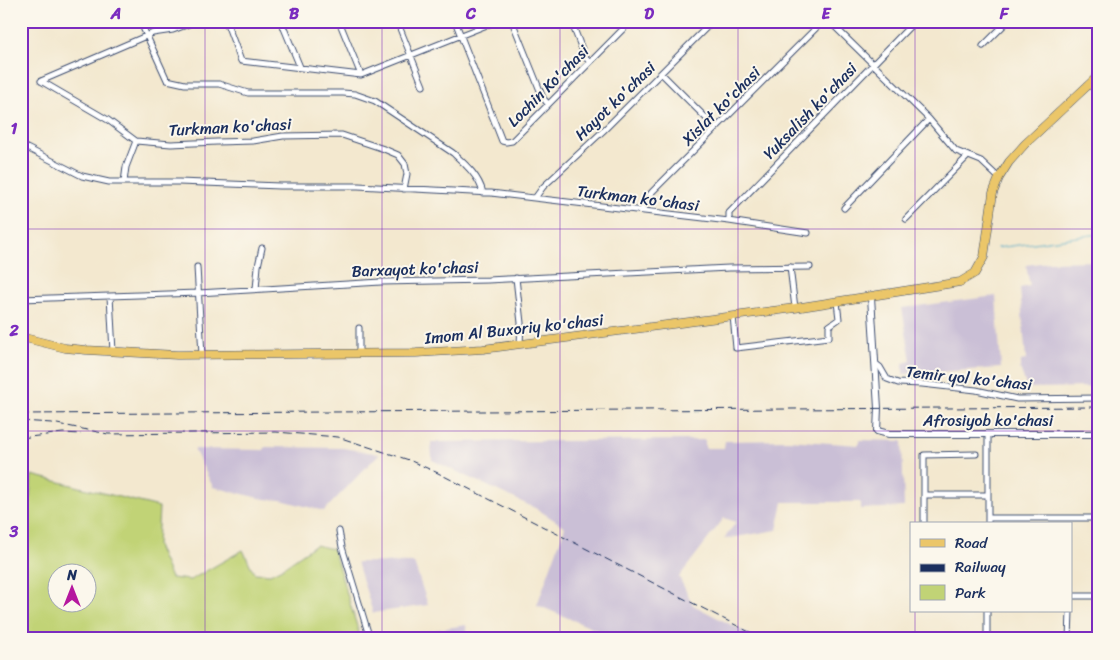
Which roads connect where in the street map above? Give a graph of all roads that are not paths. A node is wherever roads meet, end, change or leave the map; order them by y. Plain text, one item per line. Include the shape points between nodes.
1 (140, 21) edge
2 (170, 21) edge
3 (197, 21) edge
4 (226, 21) edge
5 (281, 21) edge
6 (339, 21) edge
7 (397, 21) edge
8 (455, 21) edge
9 (497, 21) edge
10 (512, 21) edge
11 (571, 21) edge
12 (713, 21) edge
13 (823, 21) edge
14 (829, 21) edge
15 (915, 21) edge
16 (1008, 21) edge
17 (630, 22) edge
18 (173, 30) junction
19 (147, 36) junction
20 (460, 36) junction
21 (983, 46) dead end
22 (410, 56) junction
23 (590, 62) junction
24 (874, 64) junction
25 (300, 67) junction
26 (661, 73) junction
27 (1099, 74) edge
28 (361, 75) junction
29 (422, 86) dead end
30 (548, 104) junction
31 (928, 119) junction
32 (716, 128) junction
33 (136, 141) junction
34 (21, 145) edge
35 (968, 156) junction
36 (1000, 178) junction
37 (124, 182) junction
38 (404, 189) junction
39 (483, 193) junction
40 (535, 198) junction
41 (844, 208) dead end
42 (642, 211) junction
43 (906, 219) dead end
44 (729, 221) junction
45 (808, 233) dead end
46 (262, 248) dead end
47 (197, 267) dead end
48 (790, 267) junction
49 (810, 267) dead end
50 (516, 278) junction
51 (256, 289) junction
52 (198, 293) junction
53 (110, 296) junction
54 (871, 297) junction
55 (21, 300) edge
56 (837, 302) junction
57 (795, 308) junction
58 (733, 316) junction
59 (358, 328) dead end
60 (21, 338) edge
61 (520, 344) junction
62 (113, 352) junction
63 (359, 353) junction
64 (202, 355) junction
65 (876, 364) junction
66 (1099, 398) edge
67 (988, 434) junction
68 (1099, 434) edge
69 (976, 454) dead end
70 (924, 495) junction
71 (988, 495) junction
72 (1099, 518) edge
73 (988, 521) edge
74 (924, 522) edge
75 (339, 531) dead end
76 (1072, 596) edge
77 (1099, 596) edge
78 (987, 612) edge
79 (1070, 612) edge
80 (922, 637) dead end
81 (987, 638) edge
82 (370, 639) edge
83 (1069, 639) edge

1 - 19 street
2 - 18 street
3 - 18 street
4 - 25 street via 241,61
5 - 25 street
6 - 28 street
7 - 22 street
8 - 20 street
9 - 20 street
10 - 30 street
11 - 23 street
12 - 26 street, Hayot ko'chasi
13 - 32 street, Xislat ko'chasi
14 - 24 street
15 - 24 street, Yuksalish ko'chasi
16 - 21 street
17 - 23 street, Lochin Ko'chasi
18 - 19 street
19 - 33 street via 41,81 108,120
19 - 39 street via 167,80 185,84 218,84 248,92 343,93 375,101 465,163
20 - 22 street
20 - 30 street, Lochin Ko'chasi via 502,141 512,141
22 - 28 street
22 - 29 street
23 - 30 street, Lochin Ko'chasi
24 - 31 street
24 - 44 street, Yuksalish ko'chasi via 729,213
25 - 28 street
26 - 32 street
26 - 40 street, Hayot ko'chasi
27 - 36 main road via 1025,144
31 - 35 street via 956,151
31 - 41 street
32 - 42 street, Xislat ko'chasi via 652,192
33 - 37 street
33 - 38 street, Turkman ko'chasi via 190,143 342,135 398,155 407,174
34 - 37 street, Turkman ko'chasi via 82,176
35 - 36 street via 981,161
35 - 43 street
36 - 54 main road, Imom Al Buxoriy ko'chasi via 993,193 984,257 975,273 960,282
37 - 38 street, Turkman ko'chasi
38 - 39 street, Turkman ko'chasi
39 - 40 street, Turkman ko'chasi
40 - 42 street, Turkman ko'chasi
42 - 44 street, Turkman ko'chasi
44 - 45 street, Turkman ko'chasi
46 - 51 street
47 - 52 street
48 - 49 street, Barxayot ko'chasi
48 - 50 street, Barxayot ko'chasi
48 - 57 street
50 - 51 street, Barxayot ko'chasi
50 - 61 street
51 - 52 street, Barxayot ko'chasi
52 - 53 street, Barxayot ko'chasi
52 - 64 street
53 - 55 street, Barxayot ko'chasi
53 - 62 street
54 - 56 main road, Imom Al Buxoriy ko'chasi
54 - 65 street
56 - 57 main road, Imom Al Buxoriy ko'chasi
56 - 58 street via 839,319 829,326 830,337 736,348
57 - 58 main road, Imom Al Buxoriy ko'chasi
58 - 61 main road, Imom Al Buxoriy ko'chasi
59 - 63 street
60 - 62 main road, Imom Al Buxoriy ko'chasi via 65,348
61 - 63 main road, Imom Al Buxoriy ko'chasi via 483,349
62 - 64 main road, Imom Al Buxoriy ko'chasi
63 - 64 main road, Imom Al Buxoriy ko'chasi
65 - 66 street, Temir yol ko'chasi via 887,379 898,383 976,390 1017,399
65 - 67 street, Afrosiyob ko'chasi via 878,431 889,434
67 - 68 street, Afrosiyob ko'chasi
67 - 71 street
69 - 70 street via 924,455
70 - 71 street
70 - 74 street
71 - 73 street
72 - 73 street
75 - 82 street
76 - 77 street
78 - 81 street
79 - 83 street
80 - 81 street

